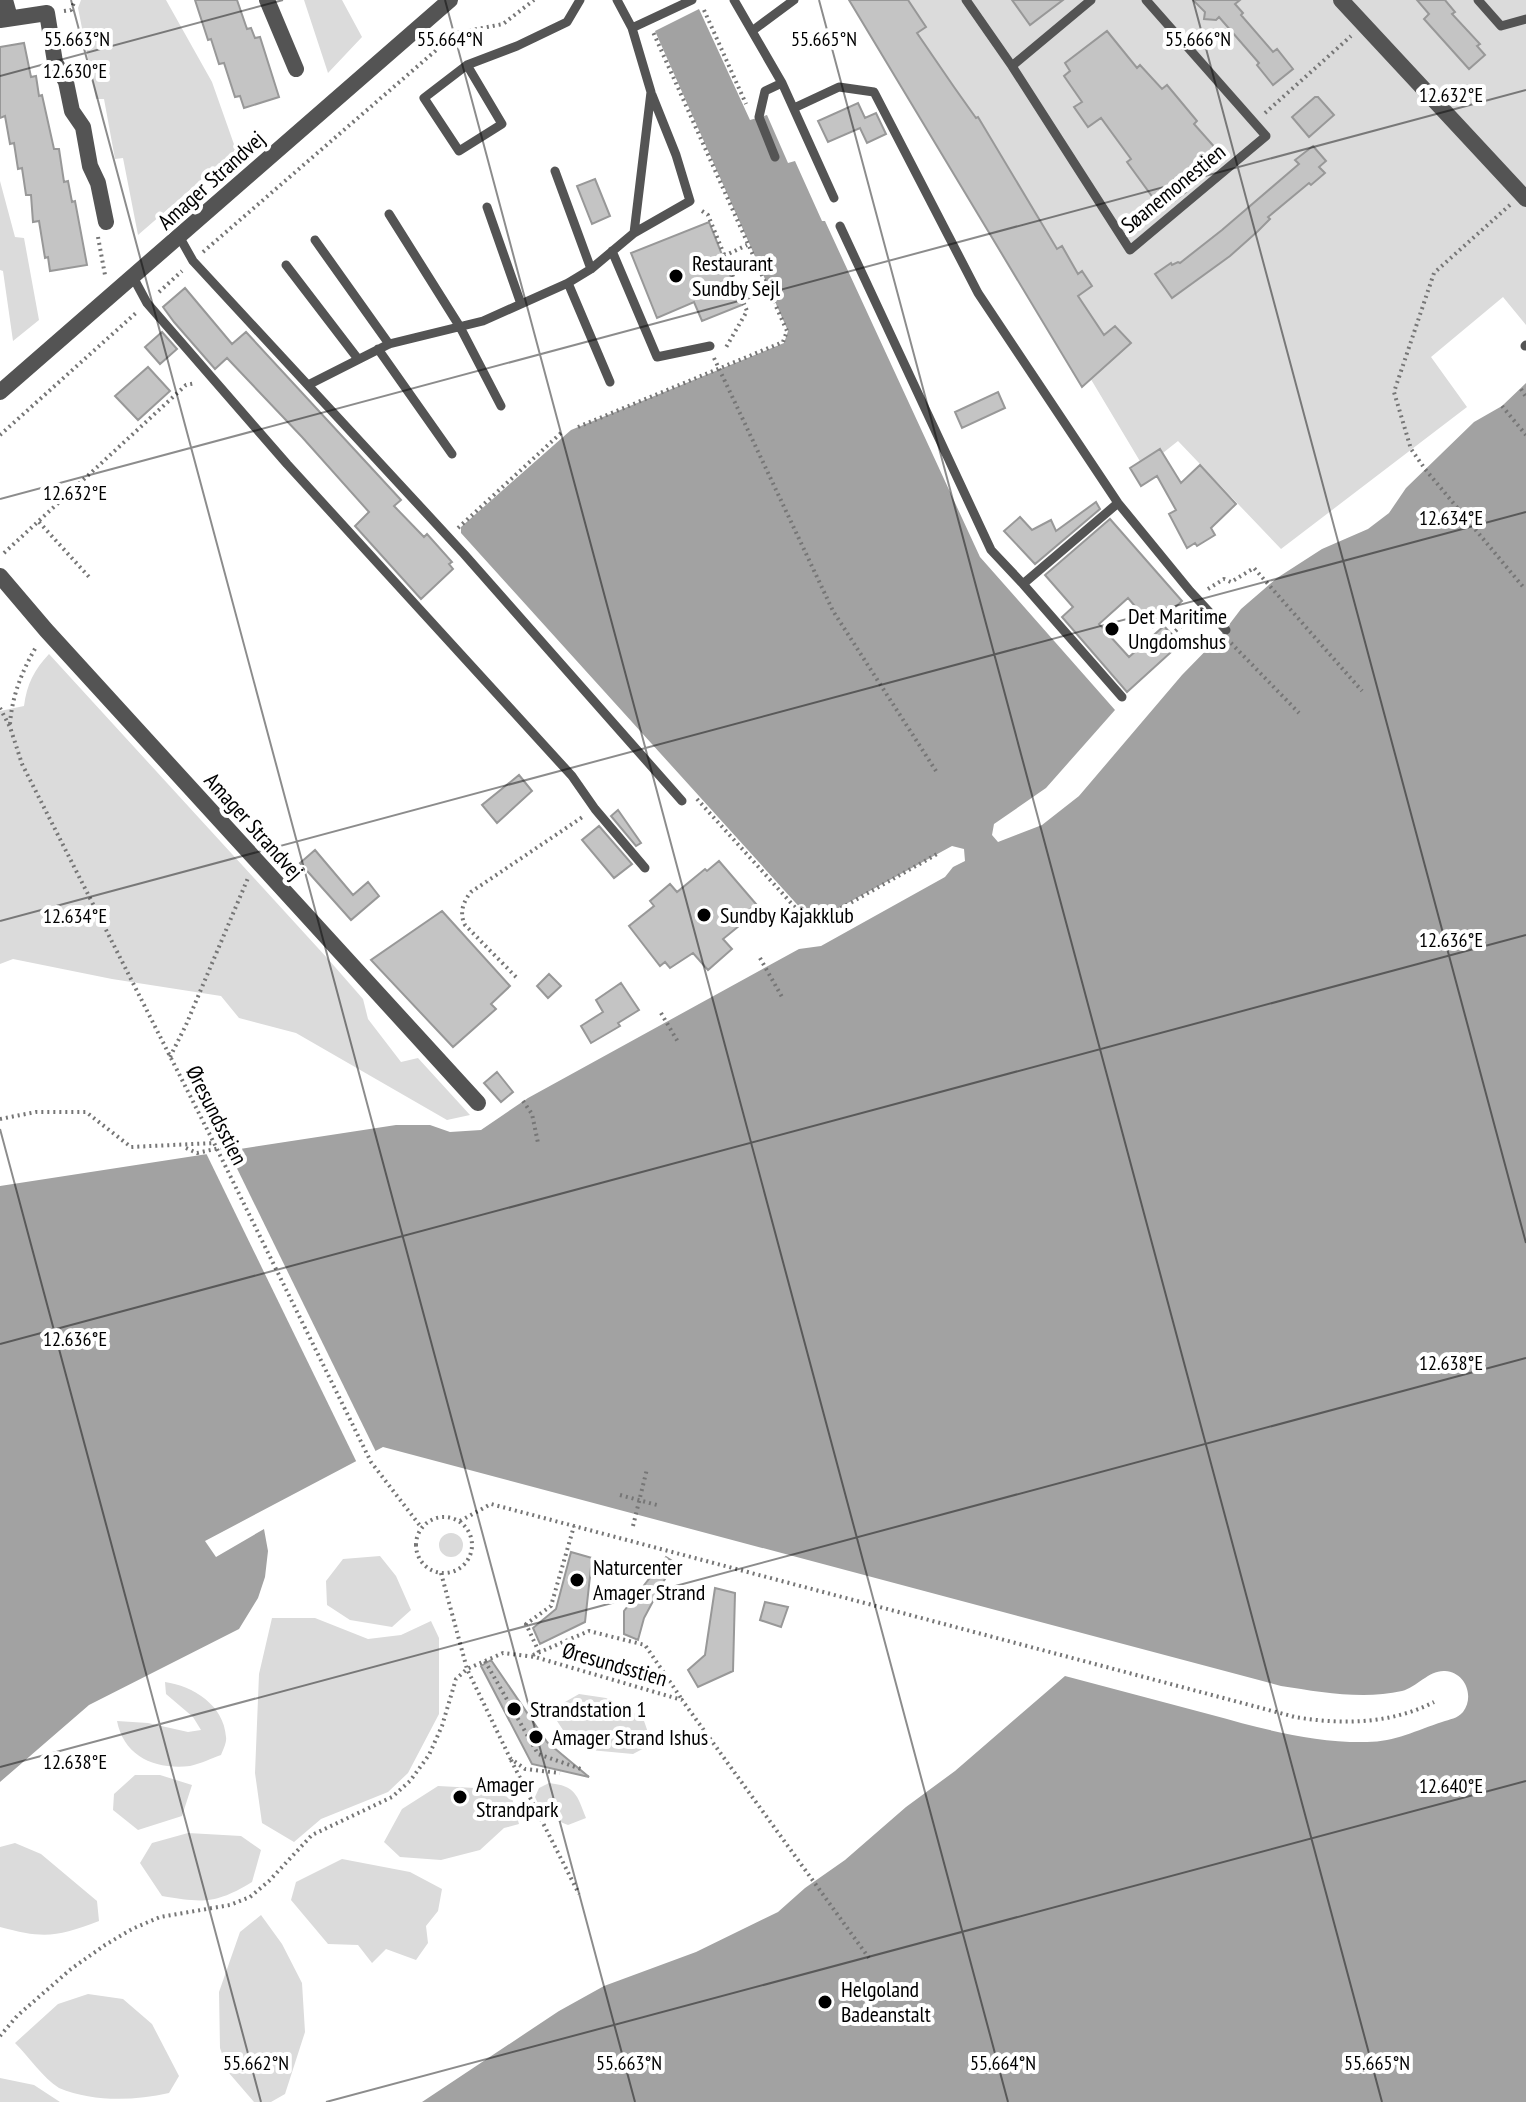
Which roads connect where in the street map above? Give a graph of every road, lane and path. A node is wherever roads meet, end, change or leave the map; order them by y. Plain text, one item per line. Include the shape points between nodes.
1 (5, 0) edge
2 (267, 0) edge
3 (450, 0) edge
4 (534, 0) edge
5 (580, 0) edge
6 (617, 0) edge
7 (692, 0) edge
8 (734, 0) edge
9 (794, 0) edge
10 (966, 0) edge
11 (1091, 0) edge
12 (1146, 0) edge
13 (1341, 0) edge
14 (1478, 0) edge
15 (704, 9) dead end
16 (5, 19) edge
17 (1526, 19) edge
18 (1363, 24) junction
19 (632, 28) junction
20 (752, 31) junction
21 (653, 32) dead end
22 (467, 65) junction
23 (1012, 66) junction
24 (296, 69) dead end
25 (782, 83) junction
26 (651, 92) junction
27 (747, 106) dead end
28 (794, 108) junction
29 (1254, 122) junction
30 (775, 157) dead end
31 (555, 171) dead end
32 (1524, 196) edge
33 (834, 198) dead end
34 (690, 202) junction
35 (487, 207) dead end
36 (389, 214) dead end
37 (106, 222) joint
38 (840, 226) dead end
39 (634, 233) junction
40 (180, 238) junction
41 (315, 240) dead end
42 (747, 245) junction
43 (612, 251) junction
44 (724, 256) junction
45 (193, 261) junction
46 (286, 265) dead end
47 (591, 269) junction
48 (133, 277) junction
49 (568, 283) junction
50 (110, 297) junction
51 (147, 303) junction
52 (521, 304) junction
53 (460, 327) junction
54 (389, 344) junction
55 (710, 346) dead end
56 (378, 349) junction
57 (358, 359) junction
58 (717, 367) junction
59 (211, 376) junction
60 (610, 382) dead end
61 (308, 385) junction
62 (1521, 389) dead end
63 (0, 392) edge
64 (1526, 397) edge
65 (501, 406) dead end
66 (1502, 406) dead end
67 (578, 427) dead end
68 (0, 435) edge
69 (562, 435) dead end
70 (1526, 435) edge
71 (452, 454) dead end
72 (1118, 503) junction
73 (39, 522) junction
74 (455, 531) dead end
75 (4, 553) dead end
76 (0, 576) edge
77 (90, 578) dead end
78 (1023, 584) junction
79 (1524, 588) dead end
80 (1200, 601) junction
81 (46, 630) junction
82 (1224, 632) joint
83 (1171, 635) dead end
84 (1362, 691) dead end
85 (1122, 697) dead end
86 (0, 708) edge
87 (1299, 713) dead end
88 (10, 727) junction
89 (936, 771) dead end
90 (696, 798) dead end
91 (682, 801) dead end
92 (595, 809) junction
93 (939, 853) dead end
94 (262, 867) junction
95 (645, 868) dead end
96 (760, 958) dead end
97 (516, 977) dead end
98 (782, 997) dead end
99 (661, 1013) dead end
100 (678, 1042) dead end
101 (169, 1058) junction
102 (523, 1101) dead end
103 (478, 1103) dead end
104 (0, 1119) edge
105 (538, 1143) dead end
106 (233, 1145) dead end
107 (182, 1146) junction
108 (216, 1146) junction
109 (647, 1469) dead end
110 (620, 1495) dead end
111 (657, 1505) dead end
112 (460, 1521) junction
113 (574, 1526) junction
114 (633, 1526) dead end
115 (421, 1527) junction
116 (441, 1573) junction
117 (539, 1652) junction
118 (531, 1656) junction
119 (485, 1661) junction
120 (467, 1669) junction
121 (682, 1700) junction
122 (1434, 1702) dead end
123 (510, 1758) junction
124 (581, 1769) dead end
125 (560, 1773) dead end
126 (579, 1894) dead end
127 (869, 1958) dead end
128 (0, 2036) edge

1 - 16 street
2 - 24 street
3 - 40 street, Amager Strandvej
4 - 45 path via 503,24 456,33
5 - 22 lane via 567,22
6 - 19 lane
7 - 19 lane
8 - 20 lane
9 - 20 lane
10 - 23 lane, Søanemonestien
11 - 23 lane
12 - 29 lane
13 - 18 street
14 - 17 lane via 1501,26
15 - 27 path
16 - 37 street via 47,13 55,62 83,127
18 - 29 path
18 - 32 street
19 - 26 lane
20 - 25 lane
21 - 42 path
22 - 22 lane via 424,98 459,151 502,124
23 - 29 lane, Søanemonestien via 1130,250 1266,136
25 - 28 lane
25 - 30 lane via 765,91 759,117
26 - 34 lane
26 - 39 lane
28 - 33 lane
28 - 72 lane via 839,87 874,92 978,293
31 - 47 lane
32 - 79 path via 1434,273 1394,392 1411,449
34 - 39 lane
34 - 44 path via 708,215
35 - 52 lane
36 - 53 lane
37 - 50 path via 98,239
38 - 78 lane via 991,550
39 - 43 lane
40 - 45 lane
40 - 48 street, Amager Strandvej
41 - 54 lane
42 - 44 path
42 - 58 path via 787,331 783,342
43 - 47 lane
43 - 55 lane via 657,357
44 - 58 path via 747,311
45 - 51 path
45 - 61 lane
46 - 57 lane
47 - 49 lane
48 - 50 street, Amager Strandvej
48 - 51 lane
49 - 52 lane
49 - 60 lane
50 - 63 street, Amager Strandvej
51 - 59 lane
51 - 68 path
52 - 53 lane
53 - 54 lane
53 - 65 lane
54 - 56 lane
56 - 57 lane
56 - 71 lane
57 - 61 lane
58 - 67 path
58 - 89 path via 833,611
59 - 73 path via 186,385
59 - 92 lane via 572,776
61 - 91 lane
62 - 64 path
66 - 70 path
69 - 74 path
72 - 78 lane
72 - 80 lane
73 - 75 path
73 - 77 path
76 - 81 street, Amager Strandvej
78 - 85 lane
80 - 82 lane
80 - 83 path
80 - 84 path via 1224,579 1231,582 1254,568
81 - 88 path via 18,685
81 - 94 street, Amager Strandvej
82 - 87 path
86 - 88 path, Øresundsstien
88 - 101 path, Øresundsstien via 22,764
90 - 93 path via 811,925
92 - 95 lane
92 - 97 path via 465,899 465,925
94 - 101 path via 246,879
94 - 103 street, Amager Strandvej
96 - 98 path
99 - 100 path
101 - 108 path, Øresundsstien
102 - 105 path via 532,1114
104 - 107 path via 36,1112 86,1112 131,1147
106 - 108 path
107 - 108 path
107 - 108 path via 197,1153
108 - 115 path, Øresundsstien via 371,1462
109 - 114 path
110 - 111 path
112 - 113 path via 491,1504
112 - 115 path via 438,1517
112 - 116 path via 470,1533 471,1553 459,1569
113 - 117 path via 551,1606 526,1624
113 - 122 path via 1295,1717 1358,1723
115 - 116 path via 417,1555 422,1564
116 - 120 path
117 - 118 path
117 - 121 path via 589,1631 645,1645
118 - 119 path, Øresundsstien via 503,1653
118 - 121 path, Øresundsstien
119 - 120 path, Øresundsstien
119 - 124 path via 538,1754
120 - 123 path
120 - 128 path via 456,1679 429,1755 392,1797 312,1835 250,1897 160,1917 105,1945 27,2006
121 - 127 path, Øresundsstien
123 - 125 path via 525,1769
123 - 126 path

